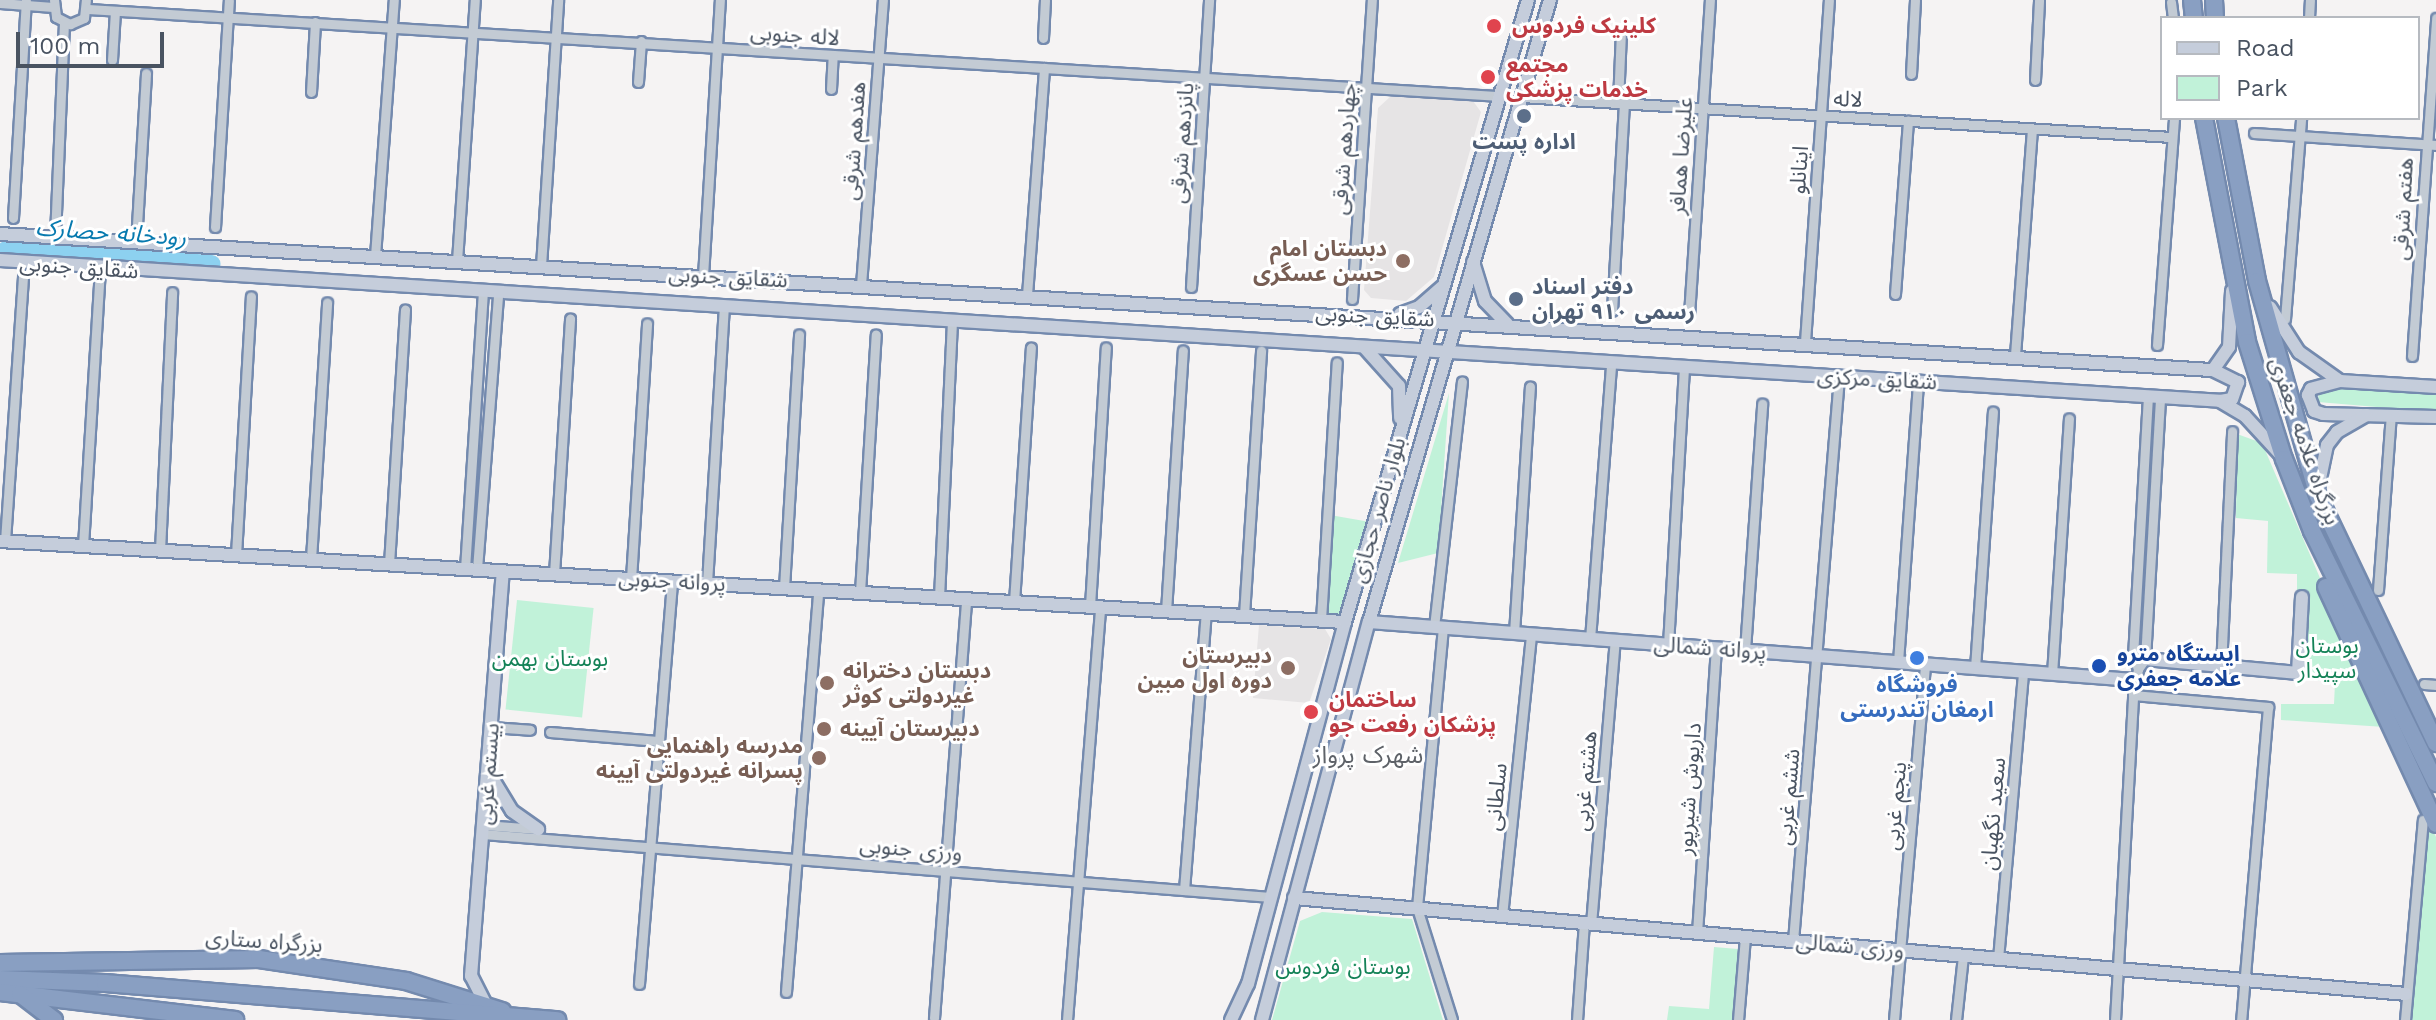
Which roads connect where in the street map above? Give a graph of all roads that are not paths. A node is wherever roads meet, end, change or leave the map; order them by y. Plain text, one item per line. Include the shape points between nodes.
1 (229, 0) edge
2 (394, 0) edge
3 (475, 0) edge
4 (558, 0) edge
5 (720, 0) edge
6 (883, 0) edge
7 (1045, 0) edge
8 (1209, 0) edge
9 (1372, 0) edge
10 (1528, 0) edge
11 (1550, 0) edge
12 (1710, 0) edge
13 (1829, 0) edge
14 (1915, 0) edge
15 (2039, 0) edge
16 (0, 3) edge
17 (25, 3) edge
18 (54, 4) edge
19 (87, 4) edge
20 (115, 11) junction
21 (228, 17) junction
22 (2436, 18) edge
23 (315, 22) junction
24 (64, 23) junction
25 (392, 27) junction
26 (473, 31) junction
27 (1621, 32) dead end
28 (556, 36) junction
29 (1043, 38) dead end
30 (641, 41) junction
31 (717, 48) junction
32 (833, 55) junction
33 (878, 58) junction
34 (112, 60) dead end
35 (1044, 68) junction
36 (146, 73) dead end
37 (1911, 74) dead end
38 (1204, 78) junction
39 (2035, 80) dead end
40 (638, 82) dead end
41 (1366, 88) junction
42 (831, 89) dead end
43 (311, 92) dead end
44 (1500, 96) junction
45 (1521, 97) junction
46 (1621, 103) junction
47 (1702, 108) junction
48 (1821, 115) junction
49 (1908, 120) junction
50 (2174, 120) edge
51 (2204, 120) edge
52 (2226, 120) edge
53 (2301, 120) edge
54 (2032, 130) junction
55 (2254, 133) dead end
56 (2300, 136) junction
57 (2172, 137) junction
58 (2431, 144) edge
59 (13, 218) dead end
60 (215, 227) dead end
61 (0, 234) edge
62 (55, 237) junction
63 (136, 242) junction
64 (375, 256) junction
65 (1473, 260) junction
66 (3, 261) edge
67 (457, 261) junction
68 (541, 266) junction
69 (100, 269) junction
70 (23, 276) dead end
71 (703, 276) junction
72 (2232, 276) junction
73 (2257, 281) junction
74 (1446, 283) junction
75 (861, 285) junction
76 (1191, 287) dead end
77 (172, 292) dead end
78 (1895, 294) dead end
79 (1027, 295) junction
80 (251, 296) dead end
81 (483, 299) junction
82 (1352, 299) dead end
83 (498, 300) junction
84 (327, 302) dead end
85 (724, 308) junction
86 (405, 310) dead end
87 (1612, 311) dead end
88 (1689, 315) dead end
89 (1387, 317) junction
90 (570, 318) dead end
91 (2285, 319) dead end
92 (1435, 320) junction
93 (1456, 321) junction
94 (952, 322) junction
95 (647, 324) dead end
96 (1507, 324) junction
97 (799, 334) dead end
98 (876, 334) dead end
99 (1805, 342) junction
100 (2157, 345) dead end
101 (1106, 347) dead end
102 (1364, 347) junction
103 (1031, 348) dead end
104 (1183, 351) dead end
105 (1261, 351) dead end
106 (1426, 351) junction
107 (1446, 352) junction
108 (2015, 355) junction
109 (2412, 356) dead end
110 (1337, 362) dead end
111 (1611, 363) junction
112 (1684, 367) junction
113 (2213, 370) junction
114 (1839, 377) junction
115 (1918, 381) junction
116 (2340, 381) junction
117 (1462, 382) dead end
118 (1530, 387) dead end
119 (2436, 387) edge
120 (477, 395) junction
121 (491, 396) junction
122 (2154, 396) junction
123 (2220, 401) junction
124 (1762, 404) dead end
125 (1993, 412) dead end
126 (2369, 413) junction
127 (2391, 415) junction
128 (2436, 417) edge
129 (2069, 419) dead end
130 (1401, 429) junction
131 (2232, 431) dead end
132 (2284, 459) junction
133 (2318, 496) junction
134 (2312, 531) junction
135 (2, 541) edge
136 (83, 546) junction
137 (160, 550) junction
138 (236, 555) junction
139 (311, 559) junction
140 (389, 564) junction
141 (471, 569) junction
142 (503, 571) junction
143 (554, 574) junction
144 (631, 579) junction
145 (672, 581) junction
146 (707, 583) junction
147 (784, 588) junction
148 (818, 590) junction
149 (2378, 590) dead end
150 (860, 592) junction
151 (939, 597) junction
152 (2302, 597) dead end
153 (966, 599) junction
154 (1014, 602) junction
155 (1095, 606) junction
156 (1166, 611) junction
157 (1206, 613) junction
158 (1244, 615) junction
159 (1321, 620) junction
160 (1345, 622) junction
161 (1369, 622) junction
162 (1439, 627) junction
163 (1514, 633) junction
164 (1531, 634) junction
165 (1590, 639) junction
166 (1615, 641) junction
167 (1668, 645) junction
168 (1716, 648) junction
169 (1745, 650) junction
170 (1819, 656) junction
171 (1898, 662) junction
172 (1925, 664) junction
173 (2138, 666) junction
174 (2221, 667) junction
175 (1975, 668) junction
176 (2023, 672) junction
177 (2052, 674) junction
178 (2424, 684) dead end
179 (2436, 685) edge
180 (2133, 695) junction
181 (491, 727) junction
182 (530, 730) dead end
183 (550, 732) dead end
184 (658, 741) junction
185 (2436, 743) edge
186 (488, 771) junction
187 (2436, 783) edge
188 (2430, 822) edge
189 (484, 829) junction
190 (544, 833) junction
191 (650, 845) junction
192 (798, 857) junction
193 (945, 869) junction
194 (1078, 881) junction
195 (1184, 890) junction
196 (1270, 897) junction
197 (1294, 898) junction
198 (1417, 908) junction
199 (1502, 916) junction
200 (1588, 923) junction
201 (1697, 933) junction
202 (1745, 937) junction
203 (1793, 941) junction
204 (1900, 950) junction
205 (1963, 956) junction
206 (1998, 959) junction
207 (8, 963) edge
208 (2116, 969) junction
209 (471, 976) junction
210 (0, 979) edge
211 (2244, 980) junction
212 (639, 984) dead end
213 (1248, 984) junction
214 (0, 992) edge
215 (786, 992) dead end
216 (19, 993) junction
217 (2406, 994) junction
218 (456, 996) junction
219 (486, 1005) junction
220 (519, 1017) junction
221 (934, 1018) edge
222 (54, 1020) edge
223 (235, 1020) edge
224 (557, 1020) edge
225 (1067, 1020) edge
226 (1231, 1020) edge
227 (1238, 1020) edge
228 (1260, 1020) edge
229 (1452, 1020) edge
230 (1577, 1020) edge
231 (1738, 1020) edge
232 (1894, 1020) edge
233 (1956, 1020) edge
234 (2115, 1020) edge
235 (2241, 1020) edge
236 (2405, 1020) edge

1 - 21 street
2 - 25 street
3 - 26 street
4 - 28 street
5 - 31 street
6 - 33 street, هفدهم شرقی
7 - 29 street
8 - 38 street, پانزدهم شرقی
9 - 41 street, چهاردهم شرقی
10 - 44 main road, بلوار ناصر حجازی
11 - 45 main road, بلوار ناصر حجازی
12 - 47 street, علیرضا همافر
13 - 48 street, اینانلو
14 - 37 street
15 - 39 street
16 - 17 street
17 - 18 street
17 - 59 street
18 - 24 street
19 - 20 street, لاله جنوبی
19 - 24 street via 79,22
20 - 21 street, لاله جنوبی
20 - 34 street
21 - 23 street, لاله جنوبی
21 - 60 street
22 - 58 street, هفتم شرقی
23 - 25 street, لاله جنوبی
23 - 43 street
24 - 62 street
25 - 26 street, لاله جنوبی
25 - 64 street
26 - 28 street, لاله جنوبی
26 - 67 street
27 - 46 street
28 - 30 street, لاله جنوبی
28 - 68 street
30 - 31 street, لاله جنوبی
30 - 40 street
31 - 32 street, لاله جنوبی
31 - 71 street
32 - 33 street, لاله جنوبی
32 - 42 street
33 - 35 street, لاله جنوبی
33 - 75 street, هفدهم شرقی
35 - 38 street, لاله جنوبی
35 - 79 street
36 - 63 street
38 - 41 street, لاله جنوبی
38 - 76 street, پانزدهم شرقی
41 - 44 street, لاله جنوبی
41 - 82 street, چهاردهم شرقی
44 - 74 main road, بلوار ناصر حجازی
45 - 46 street, لاله
45 - 65 main road, بلوار ناصر حجازی
46 - 47 street, لاله
46 - 87 street
47 - 48 street, لاله
47 - 88 street, علیرضا همافر
48 - 49 street, لاله
48 - 99 street, اینانلو
49 - 54 street, لاله
49 - 78 street
50 - 57 street
51 - 72 highway, بزرگراه علامه جعفری
52 - 73 highway, بزرگراه علامه جعفری
53 - 56 street
54 - 57 street, لاله
54 - 108 street
55 - 56 street
56 - 58 street
56 - 91 street
57 - 100 street
58 - 109 street, هفتم شرقی
61 - 62 main road, شقایق جنوبی
62 - 63 main road, شقایق جنوبی
63 - 64 main road, شقایق جنوبی
64 - 67 main road, شقایق جنوبی
65 - 93 main road, بلوار ناصر حجازی
65 - 96 main road via 1485,301
66 - 69 main road, شقایق جنوبی
67 - 68 main road, شقایق جنوبی
68 - 71 main road, شقایق جنوبی
69 - 81 main road, شقایق جنوبی
69 - 136 street
70 - 135 street
71 - 75 main road, شقایق جنوبی
72 - 113 main road via 2229,347
72 - 132 highway, بزرگراه علامه جعفری
73 - 116 main road via 2299,352
73 - 133 highway, بزرگراه علامه جعفری
74 - 89 main road via 1419,307
74 - 92 main road, بلوار ناصر حجازی
75 - 79 main road, شقایق جنوبی
77 - 137 street
79 - 89 main road, شقایق جنوبی
80 - 138 street
81 - 83 main road, شقایق جنوبی
81 - 120 street
83 - 85 main road, شقایق جنوبی
83 - 121 street
84 - 139 street
85 - 94 main road, شقایق جنوبی
85 - 146 street
86 - 140 street
89 - 92 main road, شقایق جنوبی
90 - 143 street
92 - 93 main road, شقایق جنوبی
92 - 106 main road, بلوار ناصر حجازی
93 - 96 main road, شقایق مرکزی
93 - 107 main road, بلوار ناصر حجازی
94 - 102 main road, شقایق جنوبی
94 - 151 street
95 - 144 street
96 - 99 main road, شقایق مرکزی
97 - 147 street
98 - 150 street
99 - 108 main road, شقایق مرکزی
101 - 155 street
102 - 106 main road, شقایق جنوبی
102 - 130 main road via 1399,386
103 - 154 street
104 - 156 street
105 - 158 street
106 - 107 main road, شقایق جنوبی
106 - 130 main road, بلوار ناصر حجازی
107 - 111 main road, شقایق مرکزی
107 - 161 main road, بلوار ناصر حجازی
108 - 113 main road, شقایق مرکزی
110 - 159 street
111 - 112 main road, شقایق مرکزی
111 - 165 street
112 - 114 main road, شقایق مرکزی
112 - 167 street
113 - 123 main road via 2238,382 2232,399
114 - 115 main road, شقایق مرکزی
114 - 170 street, ششم غربی
115 - 122 main road, شقایق مرکزی
115 - 171 street
116 - 119 main road
116 - 126 main road via 2311,389 2314,411
117 - 162 street
118 - 163 street
120 - 121 street
120 - 141 street
121 - 141 street
122 - 123 main road, شقایق مرکزی
122 - 173 street
123 - 132 main road via 2245,416
124 - 169 street
125 - 175 street
126 - 127 main road
126 - 133 main road via 2337,432 2327,445
127 - 128 main road
127 - 149 street
129 - 177 street
130 - 160 main road, بلوار ناصر حجازی
131 - 174 street
132 - 134 highway, بزرگراه علامه جعفری
133 - 185 highway, بزرگراه علامه جعفری
134 - 187 highway, بزرگراه علامه جعفری
134 - 188 highway via 2319,569
135 - 136 main road, پروانه جنوبی
136 - 137 main road, پروانه جنوبی
137 - 138 main road, پروانه جنوبی
138 - 139 main road, پروانه جنوبی
139 - 140 main road, پروانه جنوبی
140 - 141 main road, پروانه جنوبی
141 - 142 main road, پروانه جنوبی
142 - 143 main road, پروانه جنوبی
142 - 181 main road, بیستم غربی
143 - 144 main road, پروانه جنوبی
144 - 145 main road, پروانه جنوبی
145 - 146 main road, پروانه جنوبی
145 - 184 street
146 - 147 main road, پروانه جنوبی
147 - 148 main road, پروانه جنوبی
148 - 150 main road, پروانه جنوبی
148 - 192 street
150 - 151 main road, پروانه جنوبی
151 - 153 main road, پروانه جنوبی
152 - 174 main road, پروانه شمالی via 2298,673
153 - 154 main road, پروانه جنوبی
153 - 193 street
154 - 155 main road, پروانه جنوبی
155 - 156 main road, پروانه جنوبی
155 - 194 street
156 - 157 main road, پروانه جنوبی
157 - 158 main road, پروانه جنوبی
157 - 195 street
158 - 159 main road, پروانه جنوبی
159 - 160 main road, پروانه جنوبی
160 - 196 main road, بلوار ناصر حجازی
161 - 162 main road, پروانه شمالی
161 - 197 main road, بلوار ناصر حجازی
162 - 163 main road, پروانه شمالی
162 - 198 street
163 - 164 main road, پروانه شمالی
164 - 165 main road, پروانه شمالی
164 - 199 street, سلطانی
165 - 166 main road, پروانه شمالی
166 - 167 main road, پروانه شمالی
166 - 200 street, هشتم غربی
167 - 168 main road, پروانه شمالی
168 - 169 main road, پروانه شمالی
168 - 201 street, داریوش شیرپور
169 - 170 main road, پروانه شمالی
170 - 171 main road, پروانه شمالی
170 - 203 street, ششم غربی
171 - 172 main road, پروانه شمالی
172 - 175 main road, پروانه شمالی
172 - 204 street, پنجم غربی
173 - 174 main road, پروانه شمالی
173 - 177 main road, پروانه شمالی
173 - 180 street
175 - 176 main road, پروانه شمالی
176 - 177 main road, پروانه شمالی
176 - 206 street, سعید نگهبان
178 - 179 street
180 - 208 street
180 - 211 street via 2268,707
181 - 182 street
181 - 186 main road, بیستم غربی
183 - 184 street
184 - 191 street
186 - 189 main road, بیستم غربی
186 - 190 main road via 512,811
188 - 217 street
189 - 190 street, ورزی جنوبی
189 - 209 main road, بیستم غربی
190 - 191 street, ورزی جنوبی
191 - 192 street, ورزی جنوبی
191 - 212 street
192 - 193 street, ورزی جنوبی
192 - 215 street
193 - 194 street, ورزی جنوبی
193 - 221 street
194 - 195 street, ورزی جنوبی
194 - 225 street
195 - 196 street, ورزی جنوبی
196 - 213 main road, بلوار ناصر حجازی
197 - 198 main road, ورزی شمالی
197 - 228 main road, بلوار ناصر حجازی
198 - 199 main road, ورزی شمالی
198 - 229 street
199 - 200 main road, ورزی شمالی
200 - 201 main road, ورزی شمالی
200 - 230 street, هشتم غربی
201 - 202 main road, ورزی شمالی
202 - 203 main road, ورزی شمالی
202 - 231 street
203 - 204 main road, ورزی شمالی
204 - 205 main road, ورزی شمالی
204 - 232 street, پنجم غربی
205 - 206 main road, ورزی شمالی
205 - 233 street
206 - 208 main road, ورزی شمالی
207 - 218 highway, بزرگراه ستاری via 259,959 347,969
208 - 211 main road, ورزی شمالی
208 - 234 street
209 - 218 main road
209 - 219 main road
210 - 220 highway, بزرگراه ستاری
211 - 217 main road, ورزی شمالی
211 - 235 street
213 - 226 main road, بلوار ناصر حجازی
213 - 227 main road
214 - 216 highway
216 - 222 highway
216 - 223 highway
217 - 236 street
218 - 219 highway, بزرگراه ستاری
219 - 220 highway, بزرگراه ستاری
220 - 224 highway, بزرگراه ستاری

